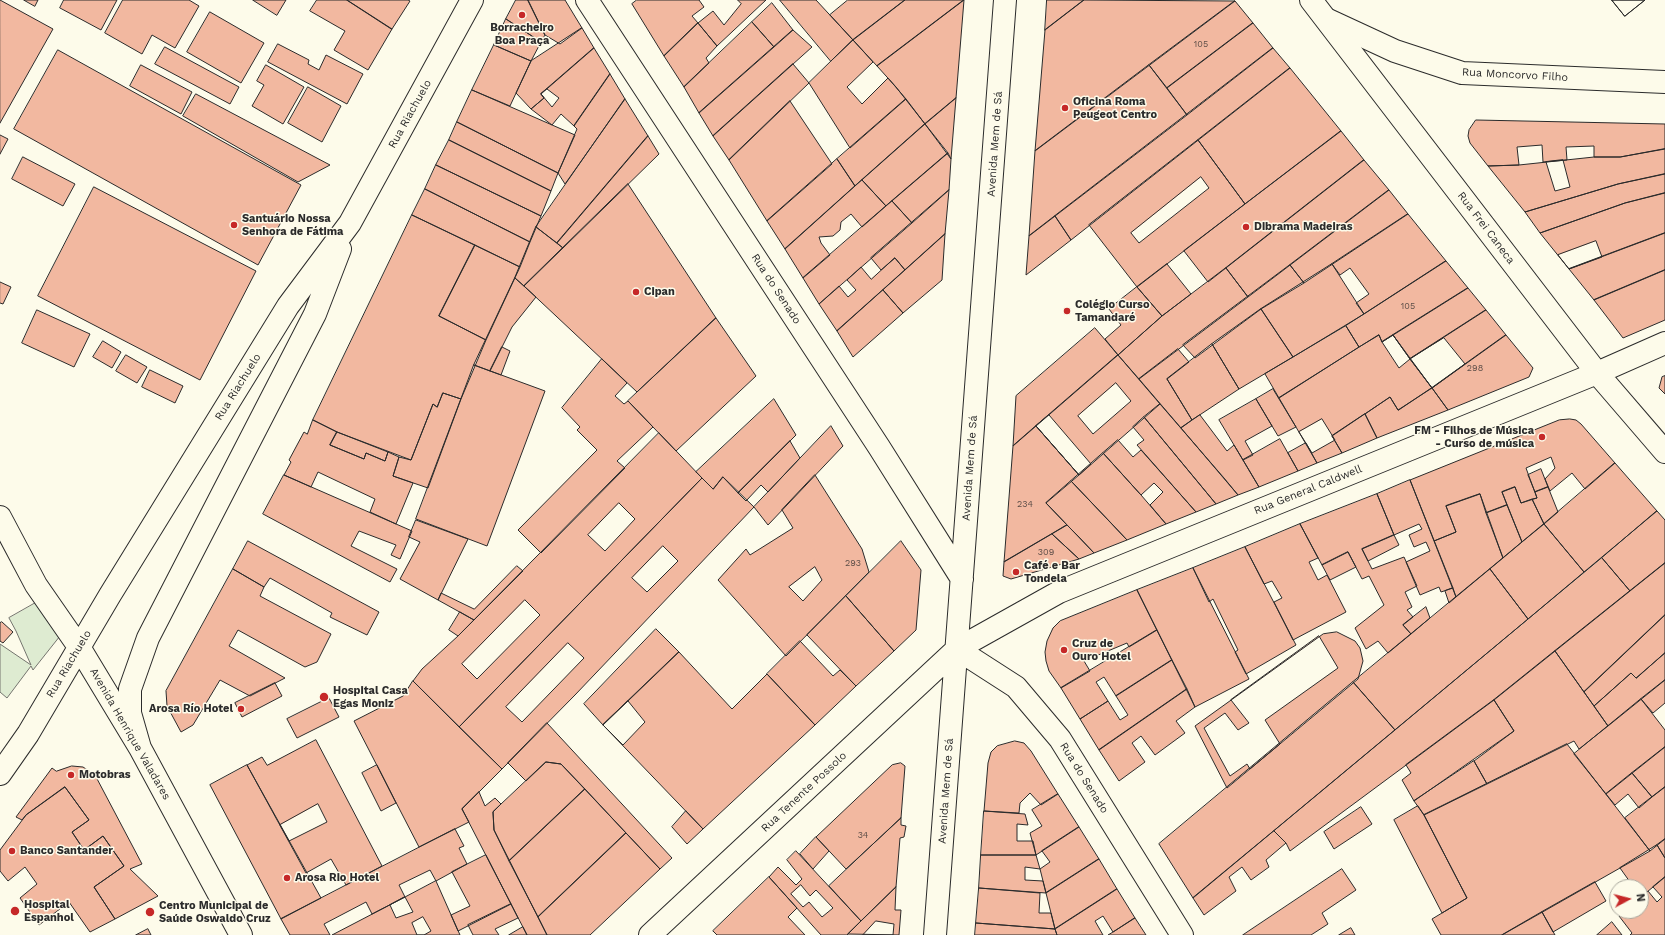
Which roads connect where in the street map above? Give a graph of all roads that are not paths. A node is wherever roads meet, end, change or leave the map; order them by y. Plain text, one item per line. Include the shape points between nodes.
1 (472, 0) edge
2 (586, 0) edge
3 (1006, 0) edge
4 (1311, 0) edge
5 (1328, 20) junction
6 (1665, 82) edge
7 (350, 223) junction
8 (1665, 343) edge
9 (1597, 373) junction
10 (1665, 452) edge
11 (0, 518) edge
12 (962, 579) junction
13 (79, 647) junction
14 (957, 649) junction
15 (140, 748) junction
16 (0, 774) edge
17 (241, 935) edge
18 (650, 935) edge
19 (936, 935) edge
20 (1182, 935) edge

1 - 7 main road, Rua Riachuelo
2 - 12 main road, Rua do Senado via 875,440
3 - 12 main road, Avenida Mem de Sá
4 - 5 main road, Rua Frei Caneca
5 - 6 main road, Rua Moncorvo Filho via 1395,51 1462,73
5 - 9 main road, Rua Frei Caneca
7 - 13 main road, Rua Riachuelo via 288,306
7 - 15 main road via 315,314 148,638 130,689 130,713
8 - 9 main road, Rua General Caldwell
9 - 10 main road, Rua Frei Caneca
9 - 14 main road, Rua General Caldwell via 1059,592
11 - 13 main road, Avenida Henrique Valadares via 36,585
12 - 14 main road, Avenida Mem de Sá
13 - 15 main road, Avenida Henrique Valadares
13 - 16 main road, Rua Riachuelo via 28,734
14 - 18 main road, Rua Tenente Possolo
14 - 19 main road, Avenida Mem de Sá
14 - 20 main road, Rua do Senado via 1016,687 1060,739
15 - 17 main road, Avenida Henrique Valadares

